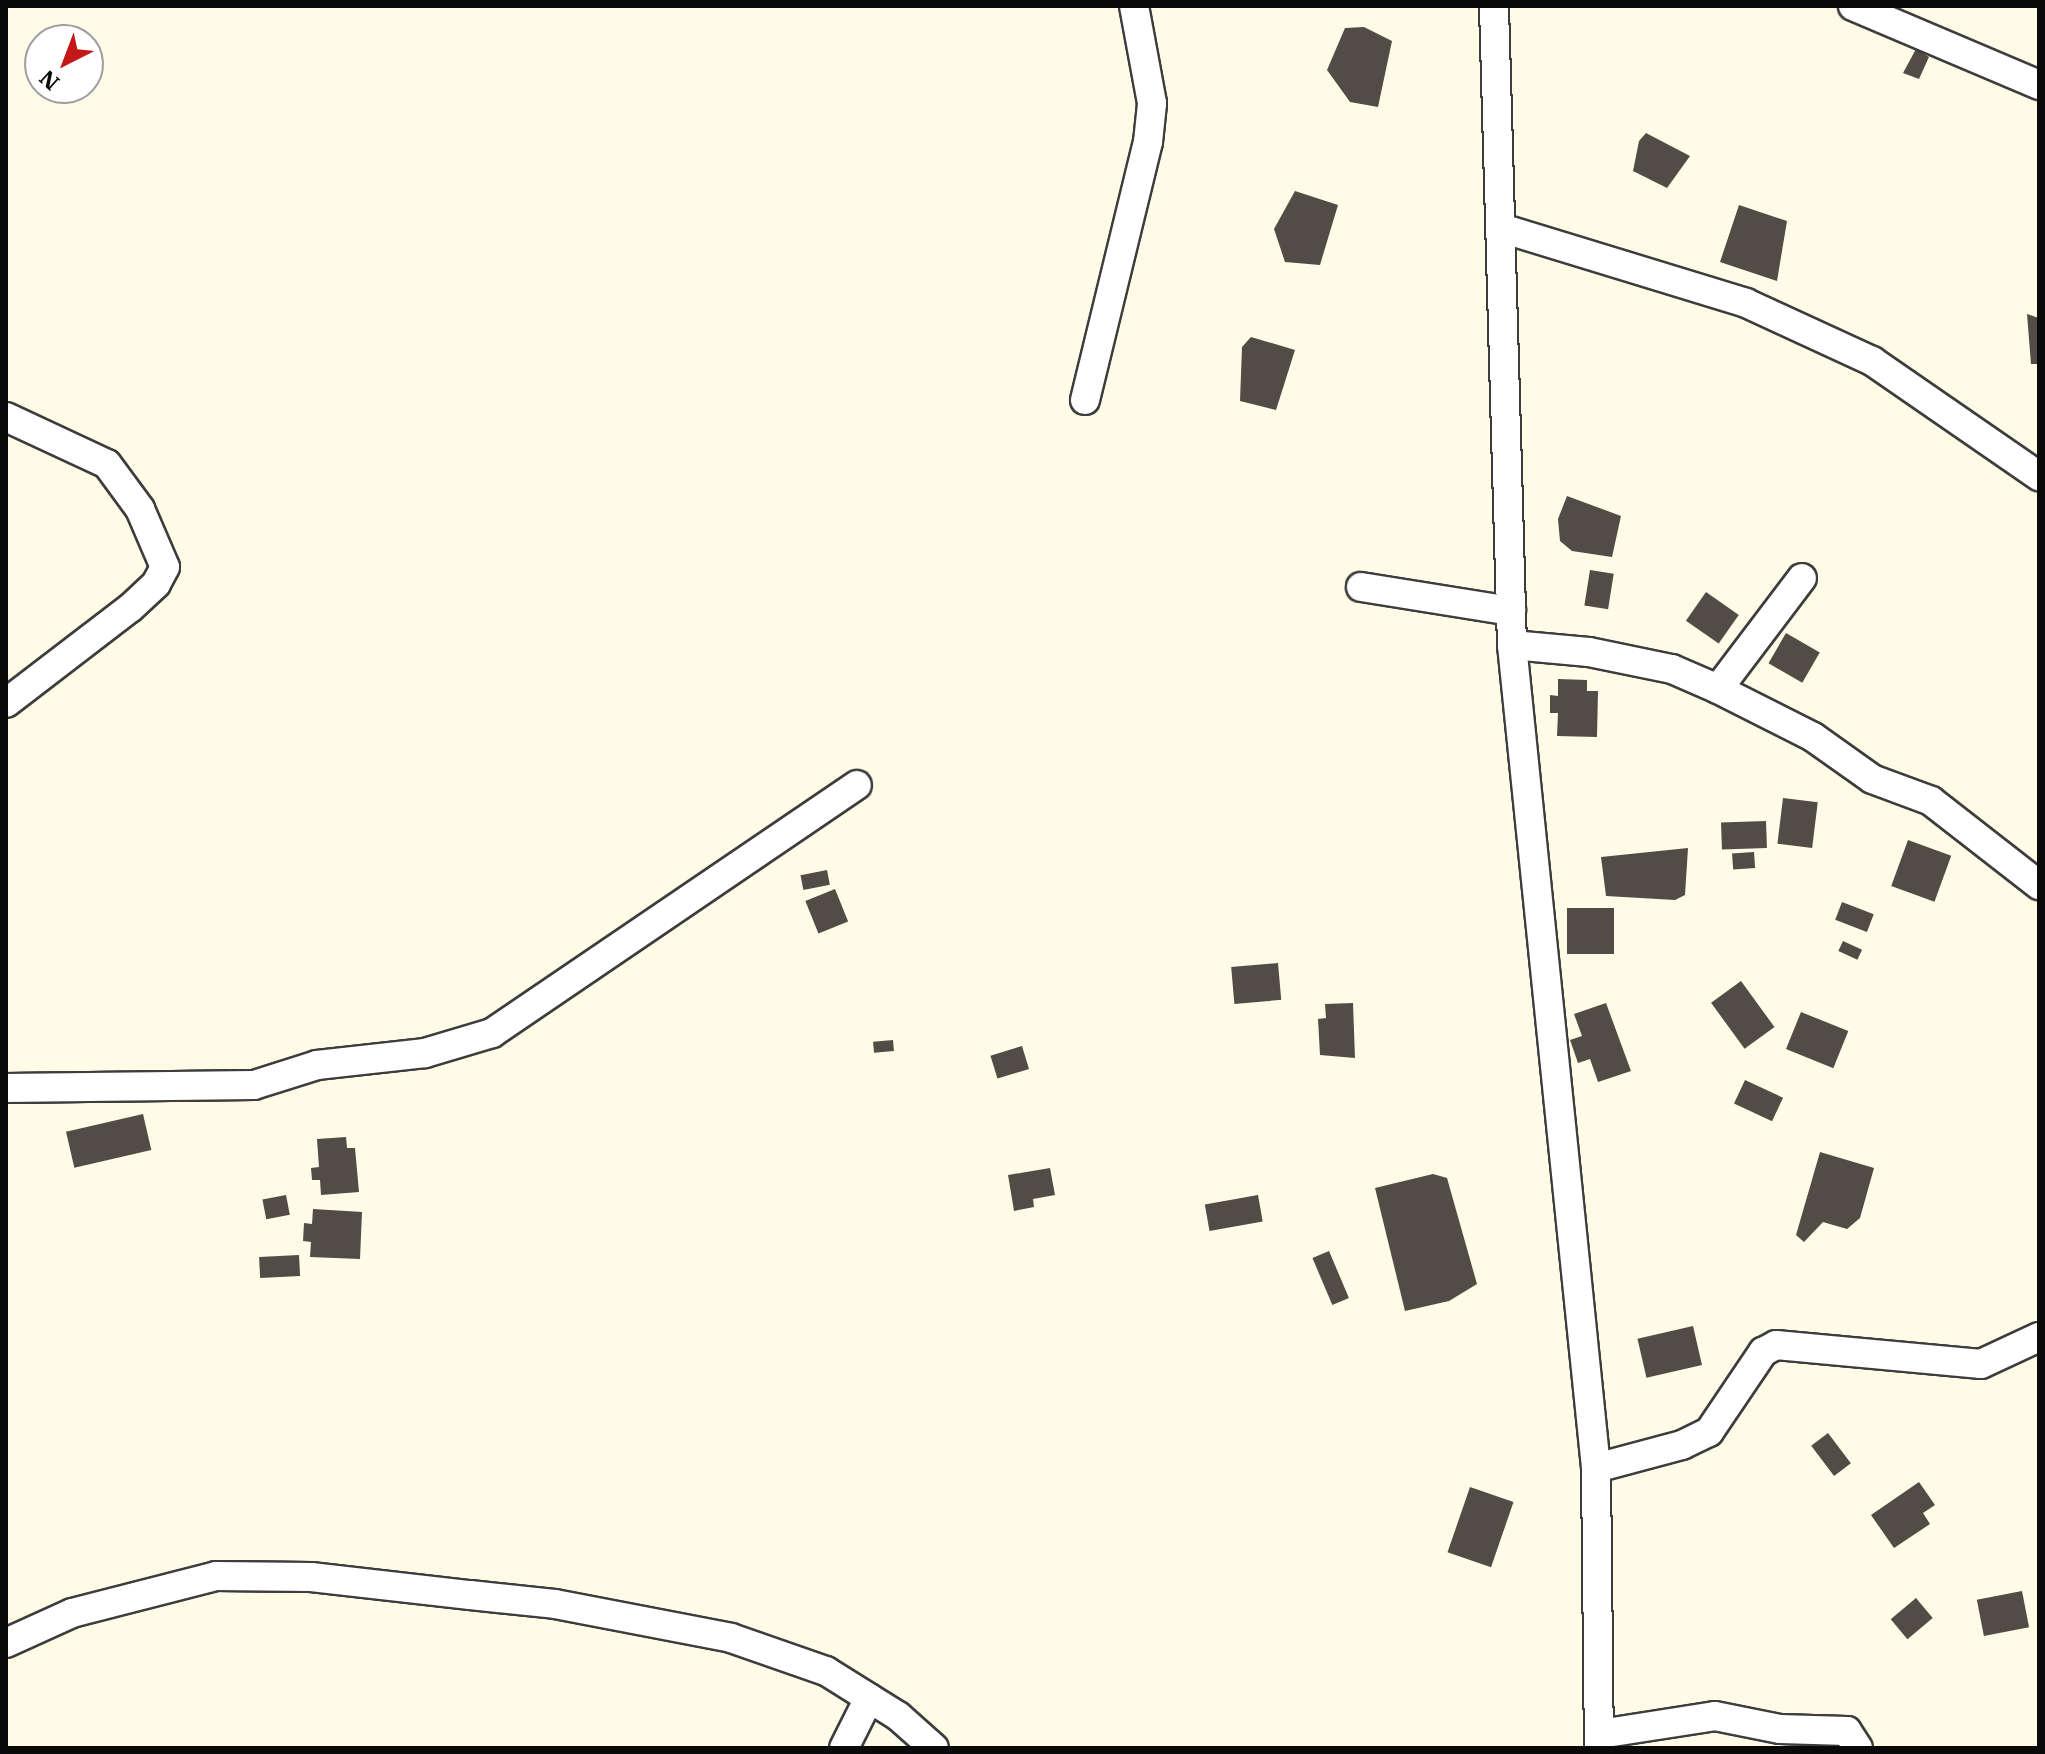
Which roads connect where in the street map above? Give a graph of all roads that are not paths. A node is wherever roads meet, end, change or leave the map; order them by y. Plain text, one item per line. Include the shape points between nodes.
1 (1134, 6) edge
2 (1494, 6) edge
3 (1853, 6) edge
4 (2039, 85) edge
5 (1501, 228) junction
6 (1085, 400) dead end
7 (6, 417) edge
8 (2039, 476) edge
9 (1802, 578) dead end
10 (1361, 587) dead end
11 (1511, 611) junction
12 (1512, 645) junction
13 (1718, 689) junction
14 (6, 703) edge
15 (857, 785) dead end
16 (2039, 885) edge
17 (6, 1088) edge
18 (2039, 1337) edge
19 (1596, 1468) junction
20 (6, 1643) edge
21 (869, 1698) junction
22 (1600, 1741) edge
23 (844, 1748) edge
24 (934, 1748) edge
25 (1858, 1748) edge

1 - 6 street via 1152,103 1148,142
2 - 5 street
3 - 4 street
5 - 8 street via 1746,303 1872,361
5 - 11 street
7 - 14 street via 107,464 140,509 165,567 156,584 130,608
9 - 13 street
10 - 11 street
11 - 12 street
12 - 13 street via 1589,652 1672,669
12 - 19 street
13 - 16 street via 1813,737 1872,779 1931,801
15 - 17 street via 492,1033 425,1053 317,1065 254,1085
18 - 19 street via 1981,1364 1776,1345 1763,1352 1709,1432 1682,1445
19 - 22 street
20 - 21 street via 72,1613 216,1576 311,1577 555,1604 685,1628 826,1671
21 - 23 street
21 - 24 street
22 - 25 street via 1715,1716 1780,1729 1847,1731

